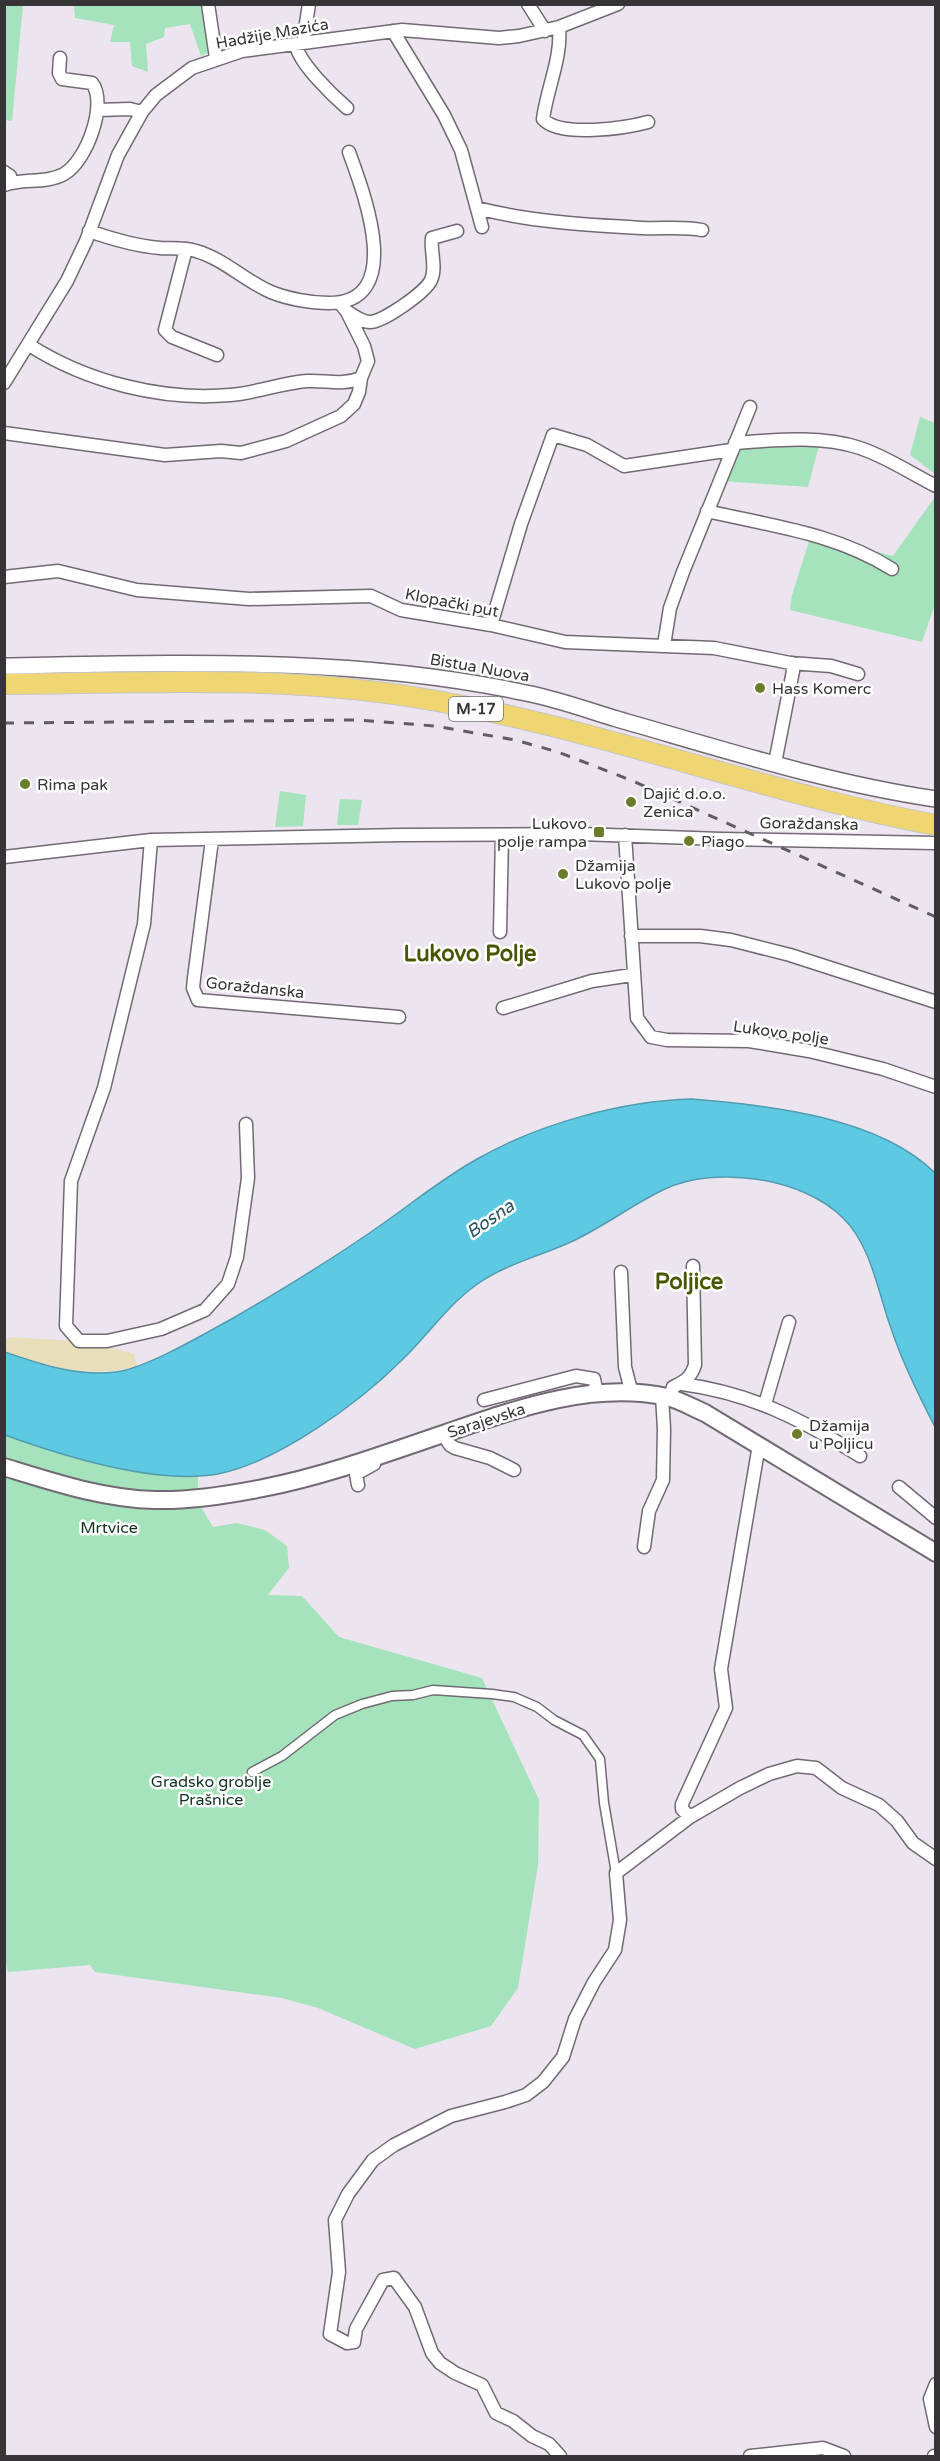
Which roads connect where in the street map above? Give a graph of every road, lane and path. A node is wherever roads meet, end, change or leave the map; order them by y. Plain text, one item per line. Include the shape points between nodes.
1 (208, 4) edge
2 (309, 4) edge
3 (528, 4) edge
4 (618, 4) edge
5 (559, 27) junction
6 (393, 31) junction
7 (545, 31) junction
8 (299, 44) junction
9 (60, 58) dead end
10 (216, 58) junction
11 (347, 108) dead end
12 (98, 110) junction
13 (142, 112) junction
14 (648, 122) dead end
15 (349, 152) dead end
16 (7, 180) edge
17 (477, 208) junction
18 (482, 227) dead end
19 (702, 230) dead end
20 (89, 231) junction
21 (457, 231) dead end
22 (186, 249) junction
23 (343, 307) junction
24 (29, 345) junction
25 (217, 355) dead end
26 (361, 378) junction
27 (4, 383) edge
28 (750, 407) dead end
29 (4, 433) edge
30 (733, 446) junction
31 (936, 486) edge
32 (707, 511) junction
33 (892, 569) dead end
34 (4, 577) edge
35 (491, 625) junction
36 (664, 645) junction
37 (792, 663) junction
38 (4, 666) edge
39 (858, 674) dead end
40 (4, 684) edge
41 (775, 763) junction
42 (936, 799) edge
43 (936, 825) edge
44 (502, 835) junction
45 (625, 835) junction
46 (151, 840) junction
47 (212, 840) junction
48 (936, 843) edge
49 (4, 857) edge
50 (500, 933) dead end
51 (631, 936) junction
52 (632, 975) junction
53 (936, 1002) edge
54 (503, 1008) dead end
55 (399, 1017) dead end
56 (936, 1087) edge
57 (246, 1124) dead end
58 (693, 1266) dead end
59 (621, 1272) dead end
60 (789, 1322) dead end
61 (682, 1384) junction
62 (597, 1393) junction
63 (632, 1394) junction
64 (666, 1397) junction
65 (484, 1400) dead end
66 (765, 1404) junction
67 (443, 1434) junction
68 (759, 1445) junction
69 (379, 1455) junction
70 (860, 1456) dead end
71 (4, 1467) edge
72 (514, 1470) dead end
73 (358, 1485) dead end
74 (899, 1487) dead end
75 (936, 1518) edge
76 (644, 1547) dead end
77 (936, 1552) edge
78 (252, 1772) dead end
79 (690, 1817) junction
80 (936, 1859) edge
81 (616, 1873) junction
82 (936, 2384) edge
83 (936, 2427) edge
84 (560, 2457) edge
85 (750, 2457) edge
86 (844, 2457) edge

1 - 10 street
2 - 8 street
3 - 7 street
4 - 5 street, Hadžije Mazića
5 - 7 street, Hadžije Mazića
5 - 14 street via 555,70 543,119 573,129 599,130
6 - 7 street, Hadžije Mazića via 499,38
6 - 8 street, Hadžije Mazića
6 - 17 street via 461,150
8 - 10 street, Hadžije Mazića
8 - 11 street via 300,55
9 - 12 street via 62,79 94,85
10 - 13 street, Hadžije Mazića via 192,68 156,95
12 - 13 street
12 - 16 street via 90,137 69,171 53,178
13 - 20 street, Hadžije Mazića via 118,155
15 - 23 street via 371,225 374,266 366,287
17 - 18 street
17 - 19 street via 550,221
20 - 22 street via 126,243
20 - 24 street, Hadžije Mazića via 67,281
21 - 23 street via 432,237 434,266 428,287 385,317 369,322
22 - 23 street via 214,258 274,294
22 - 25 street via 165,330 172,337
23 - 26 street via 368,361
24 - 26 street via 85,373 121,385 183,395 232,395 307,381 339,384
24 - 27 street, Hadžije Mazića
26 - 29 street via 354,404 341,416 286,441 241,453 165,455
28 - 30 street
30 - 31 street via 813,441 846,444 879,455
30 - 32 street
30 - 35 street via 624,466 587,445 553,435
32 - 33 street via 812,533
32 - 36 street via 670,608
34 - 35 street, Klopački put via 58,571 137,590 249,598 371,596 401,610
35 - 36 street, Klopački put via 565,642
36 - 37 street, Klopački put via 714,648
37 - 39 street, Klopački put via 831,666
37 - 41 street
38 - 41 street, Bistua Nuova via 278,664 442,677 528,693
40 - 43 highway, M-17 via 228,683 413,696 548,725 805,796
41 - 42 street, Bistua Nuova
44 - 45 street, Goraždanska
44 - 47 street, Goraždanska
44 - 50 street
45 - 48 street, Goraždanska
45 - 51 street, Lukovo polje
46 - 47 street, Goraždanska
46 - 49 street, Goraždanska
46 - 57 street via 144,924 104,1088 71,1181 66,1326 80,1341 106,1341 161,1329 205,1310 228,1284 237,1257 248,1178
47 - 55 street, Goraždanska via 193,988 198,1000
51 - 52 street, Lukovo polje
51 - 53 street via 732,940
52 - 54 street via 592,981
52 - 56 street, Lukovo polje via 637,1018 651,1037 749,1041 808,1051 884,1069
58 - 61 street via 695,1365
59 - 63 street via 625,1367
60 - 66 street
61 - 64 street via 673,1387
61 - 66 street
62 - 63 main road, Sarajevska
62 - 65 street via 594,1379 576,1376
62 - 67 main road, Sarajevska via 531,1406
63 - 64 main road, Sarajevska
64 - 68 main road, Sarajevska via 705,1413
64 - 76 street via 663,1480 649,1511
66 - 70 street via 812,1426
67 - 69 main road, Sarajevska
67 - 72 street via 455,1448
68 - 77 main road, Sarajevska
68 - 79 street via 721,1668 726,1708 682,1804
69 - 71 main road, Sarajevska via 265,1488 155,1500 112,1496
69 - 73 street via 379,1462 356,1474
74 - 75 street
78 - 81 street via 282,1756 335,1715 362,1704 433,1690 514,1697 583,1735 600,1759
79 - 80 street via 769,1774 797,1766 816,1768 842,1788 879,1805 913,1843
79 - 81 street
81 - 84 street via 620,1920 615,1950 575,2019 563,2057 543,2082 526,2095 451,2116 394,2145 373,2160 335,2220 339,2272 330,2334 347,2343 354,2342 356,2329 378,2288 383,2280 394,2278 415,2307 432,2353 440,2363 482,2385 496,2413 549,2444
82 - 83 street via 930,2398
85 - 86 street via 823,2448

